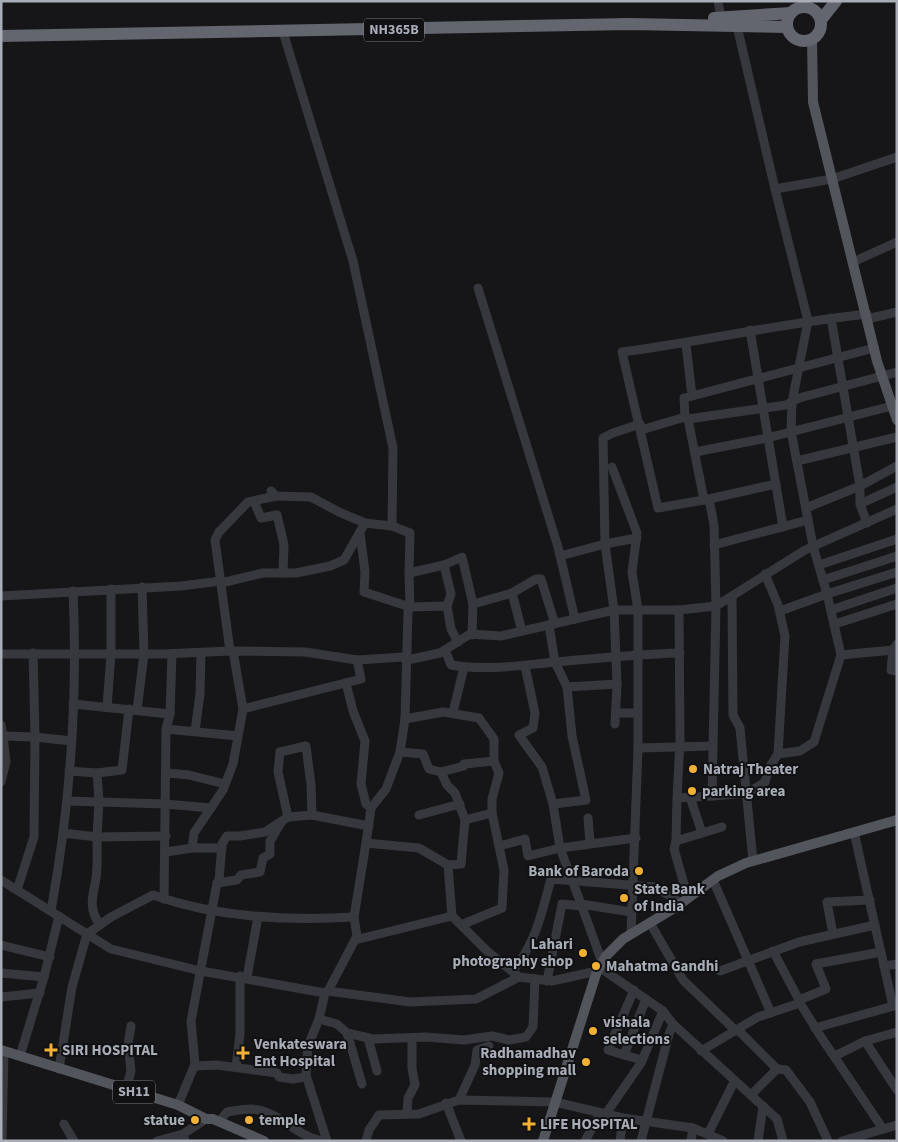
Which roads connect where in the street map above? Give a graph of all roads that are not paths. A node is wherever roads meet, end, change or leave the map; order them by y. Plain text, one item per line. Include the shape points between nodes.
1 (718, 1) edge
2 (836, 1) edge
3 (790, 13) junction
4 (721, 18) junction
5 (821, 20) junction
6 (629, 24) junction
7 (737, 26) junction
8 (787, 27) junction
9 (283, 32) junction
10 (1, 36) edge
11 (812, 39) junction
12 (897, 157) edge
13 (832, 179) junction
14 (775, 189) junction
15 (897, 242) edge
16 (853, 262) junction
17 (478, 288) dead end
18 (897, 312) edge
19 (867, 316) junction
20 (831, 318) junction
21 (808, 322) junction
22 (750, 330) junction
23 (686, 344) junction
24 (874, 348) junction
25 (837, 357) junction
26 (798, 367) junction
27 (897, 372) edge
28 (882, 376) junction
29 (758, 379) junction
30 (842, 386) junction
31 (692, 396) junction
32 (792, 402) junction
33 (892, 406) junction
34 (763, 410) junction
35 (687, 418) junction
36 (848, 418) junction
37 (897, 420) edge
38 (641, 427) junction
39 (791, 431) junction
40 (897, 437) edge
41 (767, 438) junction
42 (853, 448) junction
43 (695, 452) junction
44 (797, 461) junction
45 (897, 466) edge
46 (612, 467) dead end
47 (776, 484) junction
48 (860, 486) junction
49 (897, 487) edge
50 (706, 499) junction
51 (254, 501) junction
52 (862, 503) junction
53 (806, 508) junction
54 (897, 509) edge
55 (808, 520) junction
56 (365, 523) junction
57 (867, 523) junction
58 (392, 526) junction
59 (783, 527) junction
60 (360, 533) junction
61 (637, 538) junction
62 (897, 539) edge
63 (605, 544) junction
64 (714, 545) junction
65 (813, 546) junction
66 (560, 556) junction
67 (897, 556) edge
68 (444, 565) junction
69 (819, 565) junction
70 (897, 572) edge
71 (283, 573) junction
72 (409, 573) junction
73 (765, 574) junction
74 (823, 580) junction
75 (221, 582) junction
76 (142, 587) junction
77 (897, 588) edge
78 (111, 589) junction
79 (73, 592) junction
80 (512, 593) junction
81 (827, 594) junction
82 (1, 596) edge
83 (732, 597) junction
84 (473, 604) junction
85 (897, 604) edge
86 (410, 606) junction
87 (447, 606) junction
88 (716, 606) junction
89 (614, 610) junction
90 (638, 610) junction
91 (679, 610) junction
92 (831, 610) junction
93 (780, 611) junction
94 (575, 619) junction
95 (552, 624) junction
96 (835, 624) junction
97 (522, 631) junction
98 (472, 635) junction
99 (458, 642) junction
100 (895, 647) edge
101 (445, 650) junction
102 (232, 651) junction
103 (33, 653) junction
104 (201, 653) junction
105 (680, 653) junction
106 (1, 654) edge
107 (76, 654) junction
108 (111, 654) junction
109 (144, 654) junction
110 (172, 654) junction
111 (638, 654) junction
112 (841, 655) junction
113 (617, 656) junction
114 (357, 660) junction
115 (407, 660) junction
116 (555, 662) junction
117 (525, 666) junction
118 (464, 668) junction
119 (897, 671) edge
120 (346, 683) junction
121 (617, 684) junction
122 (567, 687) junction
123 (74, 704) junction
124 (107, 707) junction
125 (133, 709) junction
126 (243, 709) junction
127 (453, 712) junction
128 (616, 713) junction
129 (638, 713) junction
130 (170, 714) junction
131 (405, 719) junction
132 (615, 724) dead end
133 (1, 725) edge
134 (166, 729) junction
135 (195, 730) junction
136 (3, 736) junction
137 (238, 736) junction
138 (35, 737) junction
139 (72, 741) junction
140 (713, 746) junction
141 (680, 747) junction
142 (638, 748) junction
143 (400, 752) junction
144 (778, 754) junction
145 (494, 761) junction
146 (69, 771) junction
147 (441, 772) junction
148 (97, 773) junction
149 (167, 773) junction
150 (1, 782) edge
151 (225, 784) junction
152 (748, 793) junction
153 (712, 796) junction
154 (690, 797) junction
155 (678, 798) junction
156 (67, 801) junction
157 (99, 802) junction
158 (165, 804) junction
159 (460, 804) junction
160 (553, 804) junction
161 (211, 808) junction
162 (371, 808) junction
163 (492, 813) junction
164 (312, 815) junction
165 (419, 815) dead end
166 (286, 818) junction
167 (588, 818) dead end
168 (465, 820) junction
169 (897, 820) edge
170 (369, 826) junction
171 (722, 826) dead end
172 (854, 832) junction
173 (63, 833) junction
174 (702, 833) junction
175 (166, 836) junction
176 (97, 837) junction
177 (636, 838) junction
178 (676, 841) junction
179 (366, 843) junction
180 (590, 843) junction
181 (499, 846) junction
182 (192, 848) junction
183 (222, 848) junction
184 (560, 848) junction
185 (166, 852) junction
186 (753, 861) junction
187 (448, 865) junction
188 (571, 879) junction
189 (1, 880) edge
190 (713, 880) junction
191 (217, 883) junction
192 (633, 886) junction
193 (18, 890) junction
194 (164, 899) junction
195 (870, 900) junction
196 (685, 901) junction
197 (581, 905) junction
198 (212, 910) junction
199 (51, 911) junction
200 (632, 912) junction
201 (59, 916) junction
202 (452, 916) junction
203 (258, 917) junction
204 (354, 917) junction
205 (650, 923) junction
206 (99, 924) junction
207 (461, 925) junction
208 (875, 925) junction
209 (86, 934) junction
210 (631, 934) junction
211 (833, 934) junction
212 (355, 940) junction
213 (1, 945) edge
214 (774, 951) junction
215 (881, 952) junction
216 (50, 957) junction
217 (747, 960) junction
218 (897, 964) edge
219 (884, 966) junction
220 (599, 967) junction
221 (202, 971) junction
222 (720, 971) dead end
223 (1, 973) edge
224 (515, 974) junction
225 (244, 977) junction
226 (44, 978) junction
227 (535, 979) junction
228 (547, 980) junction
229 (634, 990) junction
230 (326, 992) junction
231 (40, 993) junction
232 (1, 997) edge
233 (646, 999) junction
234 (800, 1001) junction
235 (895, 1005) edge
236 (663, 1011) junction
237 (771, 1013) junction
238 (319, 1020) junction
239 (673, 1024) junction
240 (131, 1026) dead end
241 (816, 1028) junction
242 (737, 1030) junction
243 (897, 1032) edge
244 (347, 1033) junction
245 (368, 1038) junction
246 (412, 1038) junction
247 (865, 1041) junction
248 (489, 1046) dead end
249 (3, 1051) edge
250 (701, 1051) junction
251 (624, 1055) junction
252 (20, 1056) junction
253 (835, 1056) junction
254 (642, 1060) junction
255 (195, 1066) junction
256 (236, 1067) junction
257 (59, 1069) junction
258 (778, 1069) junction
259 (377, 1071) dead end
260 (306, 1077) junction
261 (734, 1082) junction
262 (362, 1084) dead end
263 (126, 1089) junction
264 (897, 1090) edge
265 (751, 1095) junction
266 (459, 1100) junction
267 (555, 1102) junction
268 (446, 1103) junction
269 (178, 1105) junction
270 (763, 1106) junction
271 (407, 1113) junction
272 (602, 1114) junction
273 (622, 1118) junction
274 (206, 1119) junction
275 (219, 1122) junction
276 (645, 1123) junction
277 (64, 1124) dead end
278 (897, 1125) edge
279 (692, 1128) junction
280 (883, 1129) junction
281 (184, 1137) edge
282 (250, 1138) edge
283 (715, 1138) edge
284 (2, 1141) edge
285 (74, 1141) edge
286 (158, 1141) edge
287 (264, 1141) edge
288 (325, 1141) edge
289 (366, 1141) edge
290 (460, 1141) edge
291 (543, 1141) edge
292 (585, 1141) edge
293 (620, 1141) edge
294 (642, 1141) edge
295 (691, 1141) edge
296 (758, 1141) edge
297 (783, 1141) edge
298 (828, 1141) edge
299 (842, 1141) edge

1 - 4 street
2 - 5 highway
3 - 4 highway
3 - 5 highway via 796,8 808,7
3 - 8 highway
4 - 6 highway
5 - 11 highway via 819,31
6 - 7 highway, NH365B
6 - 9 highway, NH365B
7 - 8 highway, NH365B
7 - 14 street
8 - 11 highway via 797,39
9 - 10 highway, NH365B
9 - 58 street via 353,261 394,448
11 - 13 main road via 812,102
12 - 13 street
13 - 14 street
13 - 16 main road
14 - 21 street
15 - 16 street
16 - 19 main road
17 - 66 street
18 - 19 street
19 - 20 street
19 - 24 main road
20 - 21 street
20 - 25 street
21 - 22 street
21 - 26 street
22 - 23 street
22 - 29 street
23 - 31 street
23 - 38 street via 622,352
24 - 25 street
24 - 28 main road
25 - 26 street
25 - 30 street
26 - 29 street
26 - 32 street
27 - 28 street
28 - 30 street
28 - 33 main road
29 - 31 street
29 - 34 street
30 - 32 street
30 - 36 street
31 - 35 street via 684,398
32 - 34 street
32 - 39 street
33 - 36 street
33 - 37 main road
34 - 35 street
34 - 41 street
35 - 38 street
35 - 43 street
36 - 39 street
36 - 42 street
38 - 50 street via 658,508
38 - 63 street via 603,438
39 - 41 street
39 - 44 street
40 - 42 street
41 - 43 street
41 - 47 street
42 - 44 street
42 - 48 street
43 - 50 street
44 - 53 street
45 - 48 street
46 - 61 street
47 - 50 street
47 - 59 street
48 - 52 street
48 - 53 street
49 - 52 street
50 - 64 street
51 - 56 street via 274,494 311,497
51 - 71 street via 261,518 277,515 284,545
51 - 75 street via 248,502 215,540
52 - 57 street
53 - 55 street
54 - 57 street
55 - 59 street
55 - 65 street
56 - 58 street
56 - 60 street
57 - 65 street
58 - 72 street via 410,533
59 - 64 street
60 - 71 street via 344,560 330,566
60 - 86 street via 364,592
61 - 63 street
61 - 90 street via 632,572
62 - 69 street
63 - 66 street
63 - 89 street
64 - 88 street
65 - 69 street
65 - 73 street
66 - 94 street
67 - 74 street
68 - 72 street
68 - 84 street via 462,557
68 - 87 street via 451,594
69 - 74 street
70 - 81 street
71 - 75 street via 263,573
72 - 86 street
73 - 83 street
73 - 93 street
74 - 81 street
75 - 76 street
75 - 102 street
76 - 78 street
76 - 109 street
77 - 92 street
78 - 79 street
78 - 108 street
79 - 82 street
79 - 107 street
80 - 84 street
80 - 95 street via 541,579
80 - 97 street
81 - 92 street
81 - 93 street
83 - 88 street
83 - 152 street via 733,715 740,728
84 - 98 street
85 - 96 street
86 - 87 street
86 - 115 street
87 - 99 street via 451,629
88 - 91 street
88 - 140 street
89 - 90 street
89 - 94 street
89 - 113 street
90 - 91 street
90 - 111 street
91 - 105 street
92 - 96 street
93 - 144 street via 786,636
94 - 95 street
95 - 97 street
95 - 116 street
96 - 112 street
97 - 98 street via 501,636
98 - 99 street
99 - 101 street
100 - 112 street
100 - 119 street via 891,670
101 - 115 street
101 - 118 street via 451,665
102 - 104 street
102 - 114 street via 305,652
102 - 126 street
103 - 106 street
103 - 107 street
103 - 138 street
104 - 110 street
104 - 135 street
105 - 111 street
105 - 141 street
107 - 108 street
107 - 123 street
108 - 109 street
108 - 124 street
109 - 110 street
109 - 125 street
110 - 130 street
111 - 113 street
111 - 129 street
112 - 144 street via 814,742 800,751
113 - 116 street
113 - 121 street
114 - 115 street via 403,657
114 - 120 street via 361,679
115 - 131 street
116 - 117 street
116 - 122 street
117 - 118 street
117 - 160 street via 535,713 533,728 519,735 542,767
118 - 127 street
120 - 126 street
120 - 162 street via 365,741 361,784 366,804
121 - 122 street
121 - 128 street
122 - 160 street via 572,736 586,800
123 - 124 street
123 - 139 street
124 - 125 street
125 - 130 street
125 - 148 street via 122,770
126 - 137 street
127 - 131 street
127 - 145 street via 478,718 487,727 494,740
128 - 129 street
128 - 132 street
129 - 142 street
130 - 134 street
131 - 143 street
133 - 136 street
134 - 135 street
134 - 149 street
135 - 137 street
136 - 138 street
136 - 150 street via 6,762
137 - 151 street
138 - 139 street
138 - 193 street via 34,837
139 - 146 street
140 - 141 street
140 - 153 street
141 - 142 street
141 - 155 street
142 - 177 street
143 - 147 street via 423,754 429,769
143 - 162 street via 386,789
144 - 152 street via 765,782
145 - 147 street via 464,764
145 - 163 street via 499,773
146 - 148 street
146 - 156 street
147 - 159 street
148 - 157 street
149 - 151 street
149 - 158 street
151 - 161 street
152 - 153 street
152 - 186 street
153 - 154 street
154 - 155 street
154 - 174 street
155 - 178 street
156 - 157 street
156 - 173 street
157 - 158 street
157 - 176 street
158 - 161 street
158 - 175 street
159 - 165 street
159 - 168 street
160 - 184 street
161 - 182 street via 194,833
162 - 170 street
163 - 168 street
163 - 181 street
164 - 166 street
164 - 166 street via 312,785 306,746 280,752 278,772
164 - 170 street
166 - 183 street via 265,832 227,836
166 - 191 street via 270,841 270,854 263,858 260,872
167 - 180 street
168 - 187 street via 461,864
169 - 172 main road
170 - 179 street
171 - 174 street
172 - 186 main road
172 - 195 street
173 - 176 street
173 - 199 street
174 - 178 street
175 - 176 street
175 - 185 street
176 - 206 street via 96,877 91,894
177 - 180 street
177 - 192 street
178 - 196 street via 674,849
179 - 187 street via 420,848
179 - 204 street
180 - 184 street
181 - 184 street via 525,839 528,856
181 - 207 street via 504,870 502,908
182 - 183 street
182 - 185 street
183 - 191 street
184 - 188 street
185 - 194 street
186 - 190 main road
187 - 202 street
188 - 192 street
188 - 197 street
188 - 224 street via 551,879 537,927
189 - 193 street
190 - 196 main road
190 - 217 street
191 - 198 street
192 - 196 street via 655,887
192 - 200 street
193 - 199 street
194 - 198 street
194 - 206 street via 153,895
195 - 208 street
195 - 211 street via 827,902
196 - 205 main road
197 - 200 street
197 - 220 street
197 - 228 street via 562,904
198 - 203 street
198 - 221 street
199 - 201 street
200 - 210 street
201 - 209 street
201 - 216 street
202 - 207 street
202 - 212 street
203 - 204 street via 304,920
203 - 225 street
204 - 212 street
205 - 210 main road
205 - 242 street via 683,980
206 - 209 street
207 - 224 street
208 - 211 street
208 - 215 street
209 - 221 street via 111,949
209 - 257 street via 72,987
210 - 220 main road via 606,956
211 - 214 street
212 - 230 street
213 - 216 street
214 - 217 street
214 - 234 street
215 - 219 street
215 - 234 street via 816,964 826,989
216 - 226 street
217 - 222 street
217 - 237 street
218 - 219 street
219 - 235 street
220 - 228 street
220 - 229 street
220 - 267 main road
221 - 225 street
221 - 255 street via 191,1021
223 - 226 street
224 - 227 street
224 - 230 street via 476,999 410,1002
225 - 230 street
225 - 256 street
226 - 231 street
227 - 228 street
227 - 246 street via 533,1027 526,1037 509,1040 492,1036 464,1040
229 - 233 street
229 - 251 street via 608,1050
230 - 238 street
231 - 232 street
231 - 252 street
233 - 236 street
233 - 251 street
234 - 237 street
234 - 241 street
235 - 241 street
236 - 239 street
236 - 254 street
237 - 242 street
238 - 244 street via 337,1024
238 - 260 street via 308,1046
239 - 250 street
239 - 276 street
240 - 263 street via 128,1044 131,1071
241 - 253 street
242 - 250 street
242 - 258 street
243 - 247 street
244 - 245 street
244 - 262 street
245 - 246 street
245 - 259 street
246 - 271 street via 415,1085 408,1098
247 - 253 street
247 - 264 street
248 - 266 street via 477,1050 475,1064
249 - 252 main road, SH11
249 - 284 street
250 - 261 street
251 - 254 street
252 - 257 main road, SH11
253 - 280 street
254 - 272 street
255 - 256 street
255 - 269 street
256 - 260 street via 277,1073 279,1077 286,1078
257 - 263 main road, SH11
258 - 265 street
258 - 298 street via 786,1070 810,1102
260 - 288 street
261 - 265 street
261 - 283 street
263 - 269 main road, SH11
265 - 270 street
266 - 267 street
266 - 268 street
267 - 272 street
267 - 291 main road
268 - 271 street via 418,1114
268 - 290 street
269 - 274 main road, SH11
270 - 296 street
270 - 297 street via 777,1119
271 - 289 street via 379,1115
272 - 273 street
272 - 292 street
273 - 276 street
273 - 293 street
274 - 275 main road, SH11
274 - 281 street
275 - 282 main road, SH11
275 - 288 street via 227,1112 251,1109 270,1113 315,1140
276 - 279 street
276 - 294 street
277 - 285 street
278 - 280 street
279 - 283 street
279 - 295 street
280 - 299 street
281 - 286 street
282 - 287 main road, SH11

